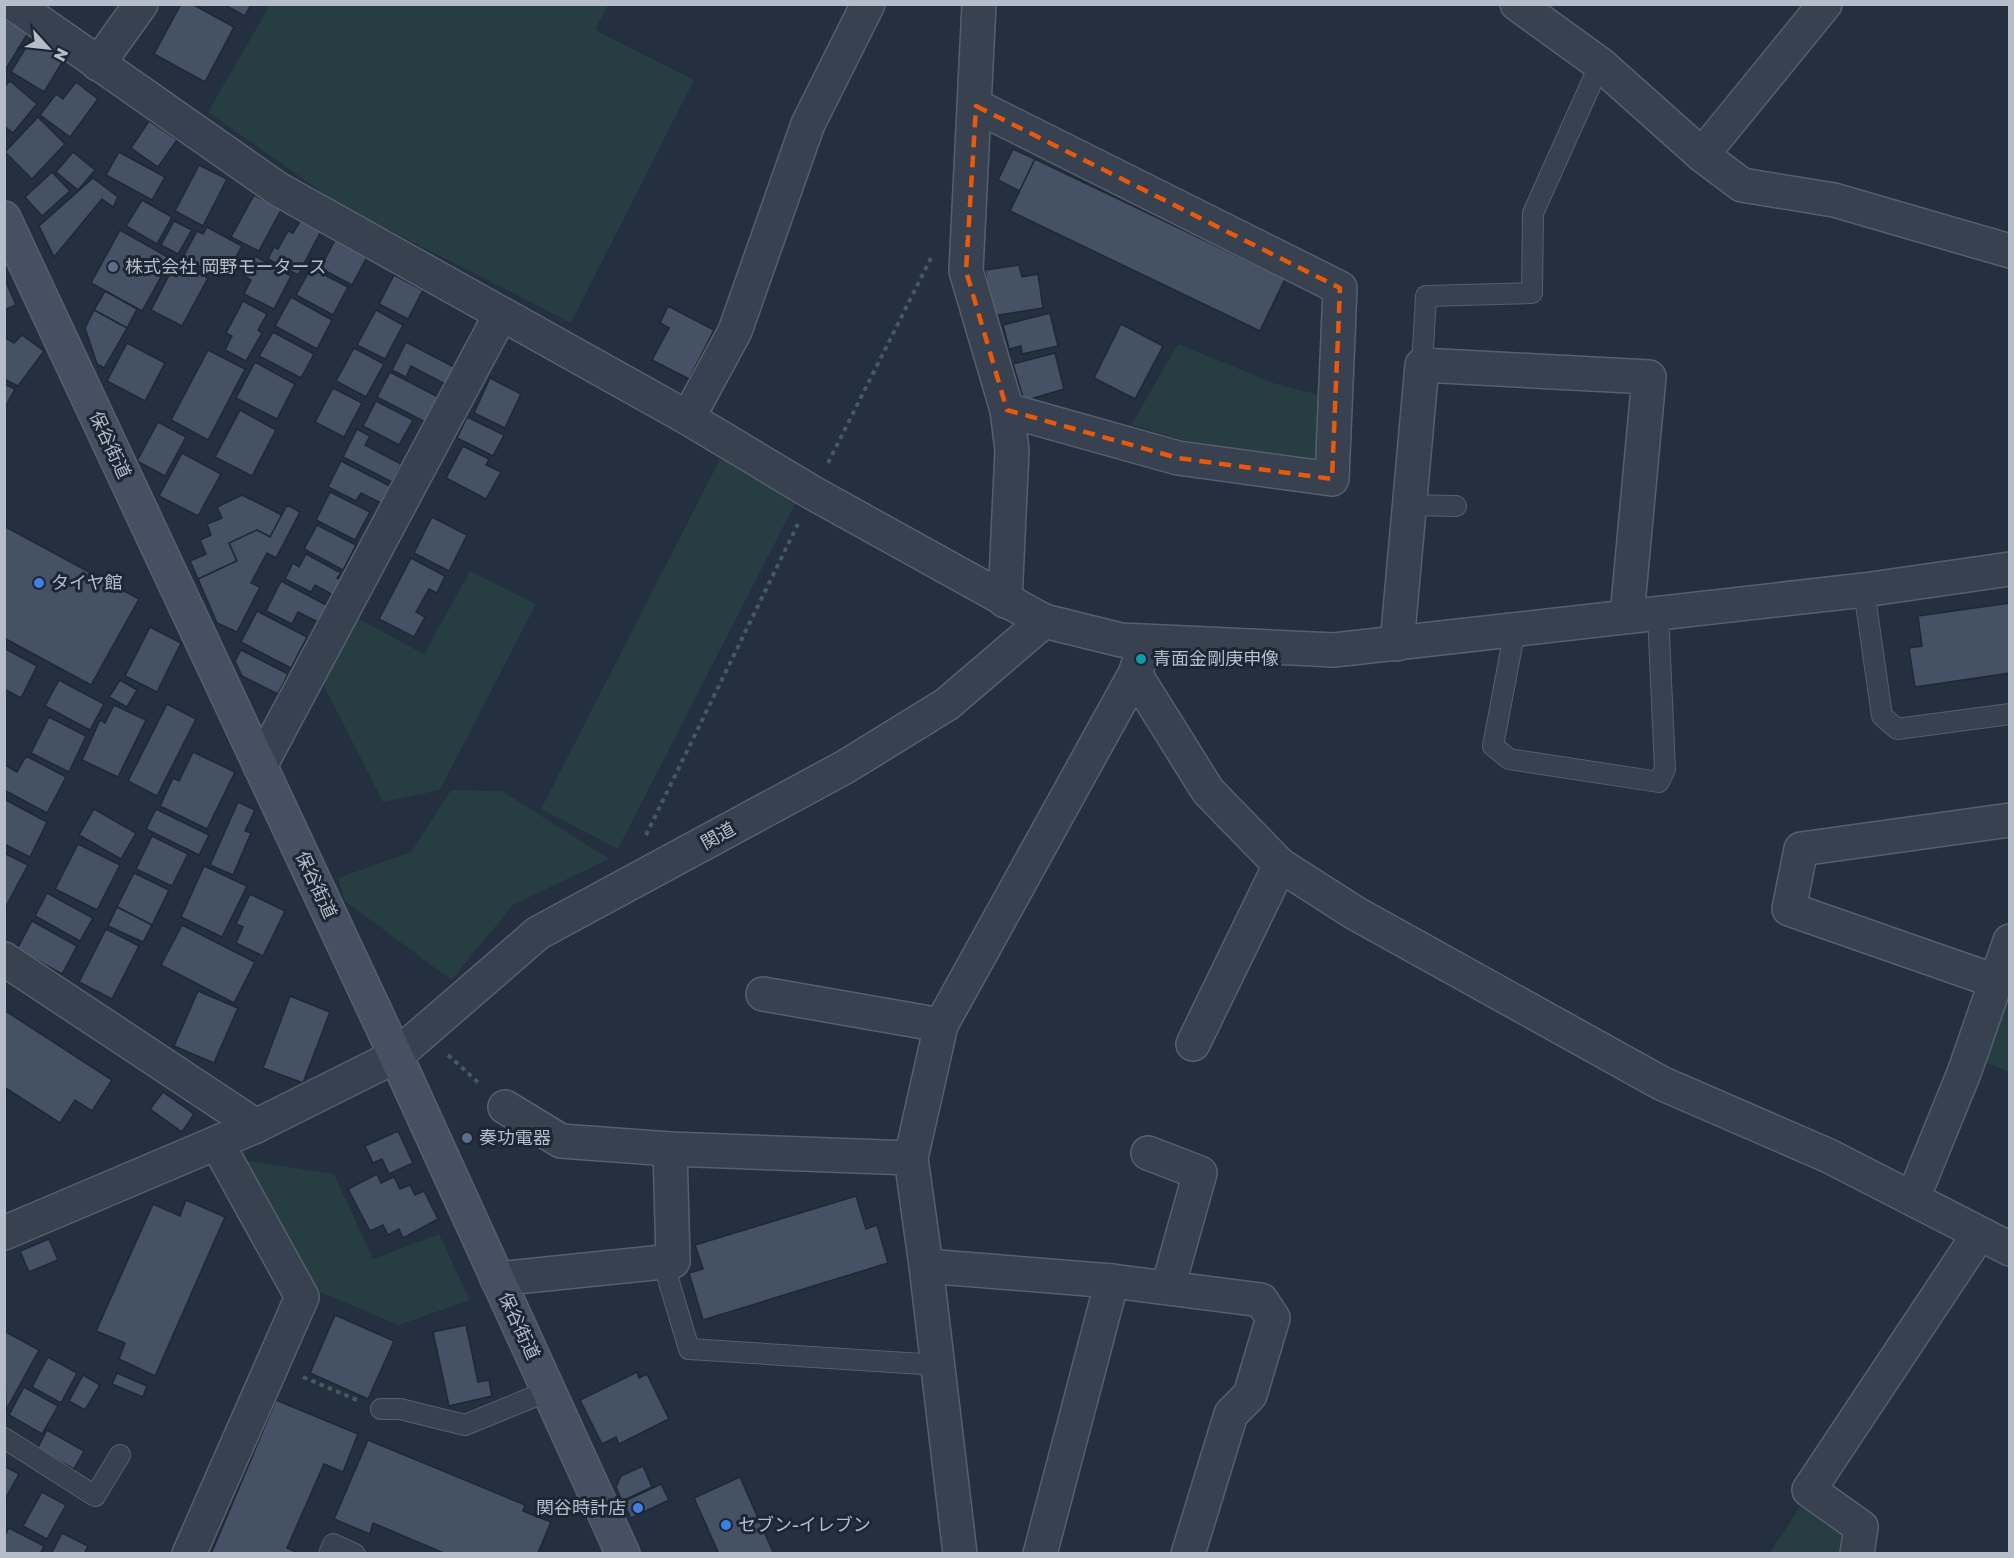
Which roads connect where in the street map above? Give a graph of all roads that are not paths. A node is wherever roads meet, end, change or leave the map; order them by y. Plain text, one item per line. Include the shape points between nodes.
1 (14, 4) edge
2 (141, 4) edge
3 (868, 4) edge
4 (979, 4) edge
5 (1517, 4) edge
6 (1825, 4) edge
7 (98, 64) junction
8 (1600, 64) junction
9 (976, 106) junction
10 (1702, 155) junction
11 (4, 218) edge
12 (2010, 251) edge
13 (501, 314) junction
14 (1422, 365) junction
15 (1007, 410) junction
16 (688, 418) junction
17 (1410, 505) junction
18 (1456, 506) dead end
19 (2010, 569) edge
20 (1864, 590) junction
21 (1005, 601) junction
22 (1642, 614) junction
23 (1044, 621) junction
24 (1515, 629) junction
25 (1145, 642) junction
26 (1396, 644) junction
27 (1136, 674) junction
28 (2010, 714) edge
29 (260, 766) junction
30 (2010, 820) edge
31 (1280, 866) junction
32 (2010, 940) edge
33 (4, 960) edge
34 (1995, 981) junction
35 (763, 994) dead end
36 (941, 1025) junction
37 (1193, 1044) dead end
38 (396, 1056) junction
39 (505, 1107) road end
40 (256, 1126) junction
41 (218, 1143) junction
42 (670, 1149) junction
43 (1148, 1153) dead end
44 (911, 1158) junction
45 (1912, 1198) junction
46 (4, 1233) edge
47 (1979, 1234) junction
48 (2010, 1249) edge
49 (663, 1262) junction
50 (926, 1266) junction
51 (497, 1279) junction
52 (1112, 1281) junction
53 (1168, 1287) junction
54 (938, 1365) junction
55 (548, 1391) junction
56 (381, 1409) road end
57 (4, 1438) edge
58 (120, 1455) dead end
59 (189, 1554) edge
60 (329, 1554) edge
61 (355, 1554) edge
62 (623, 1554) edge
63 (960, 1554) edge
64 (1040, 1554) edge
65 (1188, 1554) edge
66 (1857, 1554) edge

1 - 7 street
2 - 7 street
3 - 16 street via 808,124 738,323
4 - 9 street
5 - 8 street
6 - 10 street
7 - 13 street via 278,189
8 - 10 street
8 - 14 lane via 1533,213 1532,293 1425,296
9 - 15 street via 966,271
9 - 15 street via 1340,288 1332,479 1178,458
10 - 12 street via 1742,185 1834,200
11 - 29 main road, 保谷街道
13 - 16 street
13 - 29 street
14 - 17 street
14 - 22 street via 1649,377
15 - 21 street via 1012,450
16 - 21 street
17 - 18 lane
17 - 26 street
19 - 20 street
20 - 22 street
20 - 28 lane via 1882,716 1898,729
21 - 23 street
22 - 24 street
22 - 24 lane via 1665,769 1659,782 1509,759 1493,746
23 - 25 street
23 - 38 street, 関道 via 947,704 845,766 538,933
24 - 26 street
25 - 26 street via 1334,650
25 - 27 street
27 - 31 street via 1208,791
27 - 36 street
29 - 38 main road, 保谷街道
30 - 34 street via 1801,849 1790,909
31 - 37 street
31 - 45 street via 1355,913 1661,1083 1829,1156
32 - 34 street
33 - 40 street
34 - 45 street via 1964,1073
35 - 36 street
36 - 44 street
38 - 40 street, 関道
38 - 51 main road, 保谷街道
39 - 42 street via 561,1141
40 - 41 street, 関道
41 - 46 street, 関道
41 - 59 street via 302,1297
42 - 44 street
42 - 49 street via 673,1261
43 - 53 street via 1200,1173
44 - 50 street
45 - 47 street
47 - 48 street
47 - 66 street via 1809,1490 1860,1527
49 - 51 street
49 - 54 lane via 689,1349
50 - 52 street
50 - 54 street
51 - 55 main road, 保谷街道
52 - 53 street
52 - 64 street
53 - 65 street via 1261,1300 1273,1318 1250,1395 1231,1414
54 - 63 street
55 - 56 lane via 465,1425 400,1409
55 - 62 main road, 保谷街道
57 - 58 lane via 95,1496
60 - 61 lane via 333,1544

